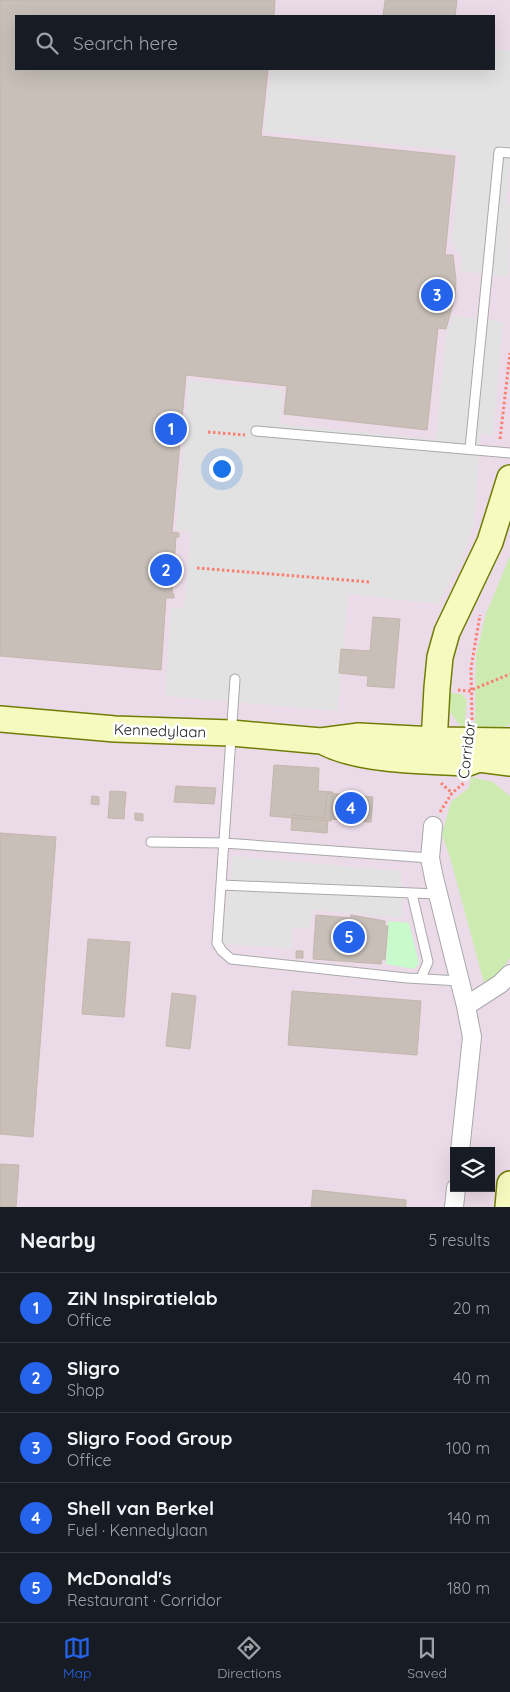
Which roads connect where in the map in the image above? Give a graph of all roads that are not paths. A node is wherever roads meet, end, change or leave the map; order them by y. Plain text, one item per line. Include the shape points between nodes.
1 (510, 153) edge
2 (256, 431) dead end
3 (470, 449) junction
4 (510, 453) edge
5 (510, 478) edge
6 (235, 679) dead end
7 (0, 719) edge
8 (231, 733) junction
9 (510, 740) edge
10 (433, 751) junction
11 (469, 752) junction
12 (510, 763) edge
13 (510, 776) edge
14 (434, 826) road end
15 (151, 842) dead end
16 (224, 843) junction
17 (430, 858) junction
18 (221, 885) junction
19 (412, 894) junction
20 (437, 894) junction
21 (510, 974) edge
22 (421, 978) junction
23 (460, 981) junction
24 (466, 1006) junction
25 (460, 1147) edge
26 (510, 1184) edge
27 (456, 1192) edge
28 (454, 1207) edge
29 (508, 1207) edge

1 - 3 lane via 499,152
2 - 3 lane
3 - 4 lane
5 - 10 street via 490,542 446,632 439,665
6 - 8 lane
7 - 8 street, Kennedylaan via 115,729
8 - 10 street, Kennedylaan via 321,741 359,736
8 - 16 lane
9 - 11 street, Kennedylaan
10 - 11 street, Kennedylaan
11 - 12 street, Kennedylaan via 479,759
11 - 13 street, Kennedylaan via 478,772
14 - 17 street
15 - 16 lane
16 - 17 lane
16 - 18 lane
17 - 20 street
18 - 19 lane
18 - 22 lane via 217,943 231,959
19 - 20 lane
19 - 22 lane via 428,962
20 - 23 street
21 - 24 street
22 - 23 lane
23 - 24 street
24 - 25 street via 472,1037
26 - 29 street
27 - 28 street

